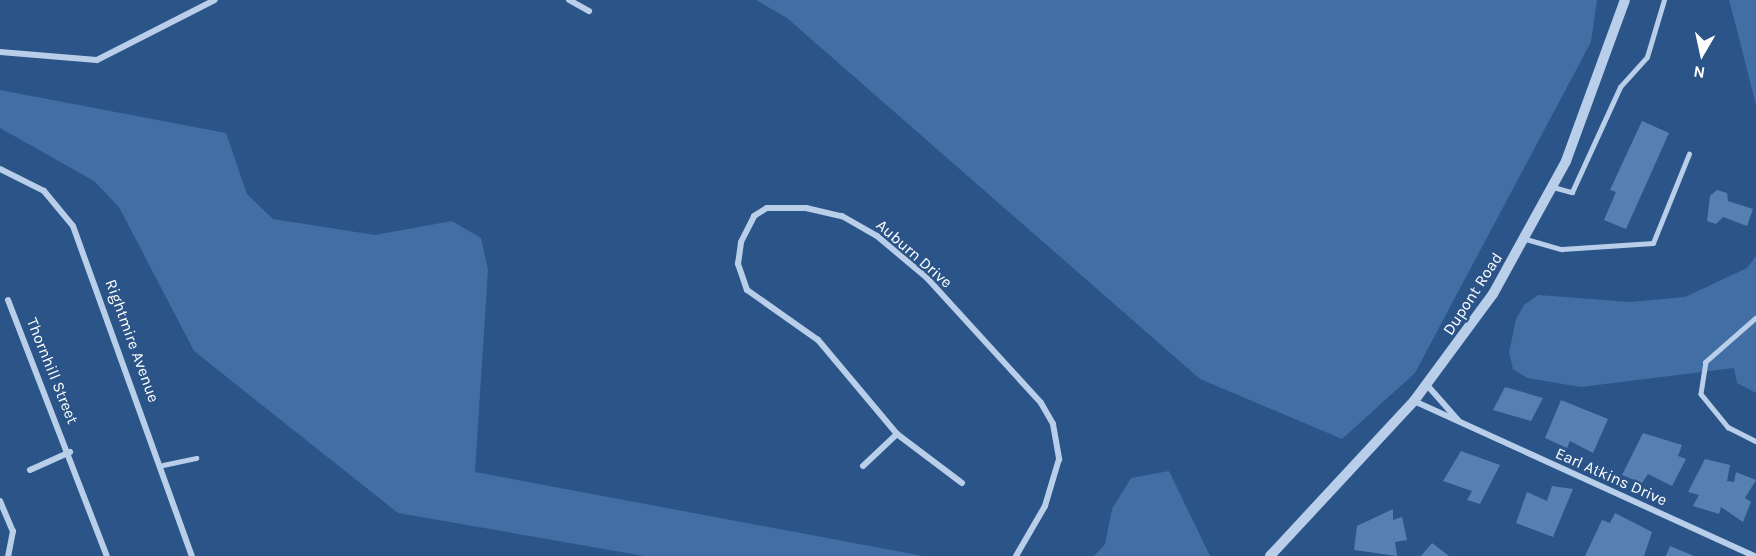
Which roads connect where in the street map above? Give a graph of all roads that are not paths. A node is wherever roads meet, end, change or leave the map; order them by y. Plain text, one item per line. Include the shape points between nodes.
1 (215, 0) edge
2 (569, 0) edge
3 (1625, 0) edge
4 (1664, 0) edge
5 (589, 11) dead end
6 (0, 52) edge
7 (1689, 154) dead end
8 (0, 169) edge
9 (1553, 186) junction
10 (1526, 239) junction
11 (8, 300) dead end
12 (1756, 318) edge
13 (1427, 385) junction
14 (1414, 401) junction
15 (1458, 420) junction
16 (897, 434) junction
17 (1756, 441) edge
18 (70, 452) junction
19 (196, 458) dead end
20 (163, 465) junction
21 (863, 466) dead end
22 (30, 470) dead end
23 (962, 483) dead end
24 (0, 501) edge
25 (9, 556) edge
26 (107, 556) edge
27 (192, 556) edge
28 (1016, 556) edge
29 (1270, 556) edge
30 (1754, 556) edge

1 - 6 street via 97,60
2 - 5 street
3 - 9 street, Dupont Road via 1598,83
4 - 9 lane via 1647,57 1620,87 1572,192
7 - 10 lane via 1653,243 1562,249
8 - 20 street, Rightmire Avenue via 44,191 73,226
9 - 10 street, Dupont Road
10 - 13 street, Dupont Road
11 - 18 street, Thornhill Street
12 - 17 lane via 1706,362 1701,394 1728,427
13 - 14 street, Dupont Road
13 - 15 street, Earl Atkins Drive
14 - 15 street, Earl Atkins Drive
14 - 29 street, Dupont Road
15 - 30 street, Earl Atkins Drive
16 - 21 street
16 - 23 street, Auburn Drive
16 - 28 street, Auburn Drive via 818,340 741,280 741,242 754,216 766,208 806,208 842,216 877,236 927,278 1041,403 1053,423 1059,459 1045,506
18 - 22 street
18 - 26 street, Thornhill Street
19 - 20 lane
20 - 27 street, Rightmire Avenue
24 - 25 street via 14,531

